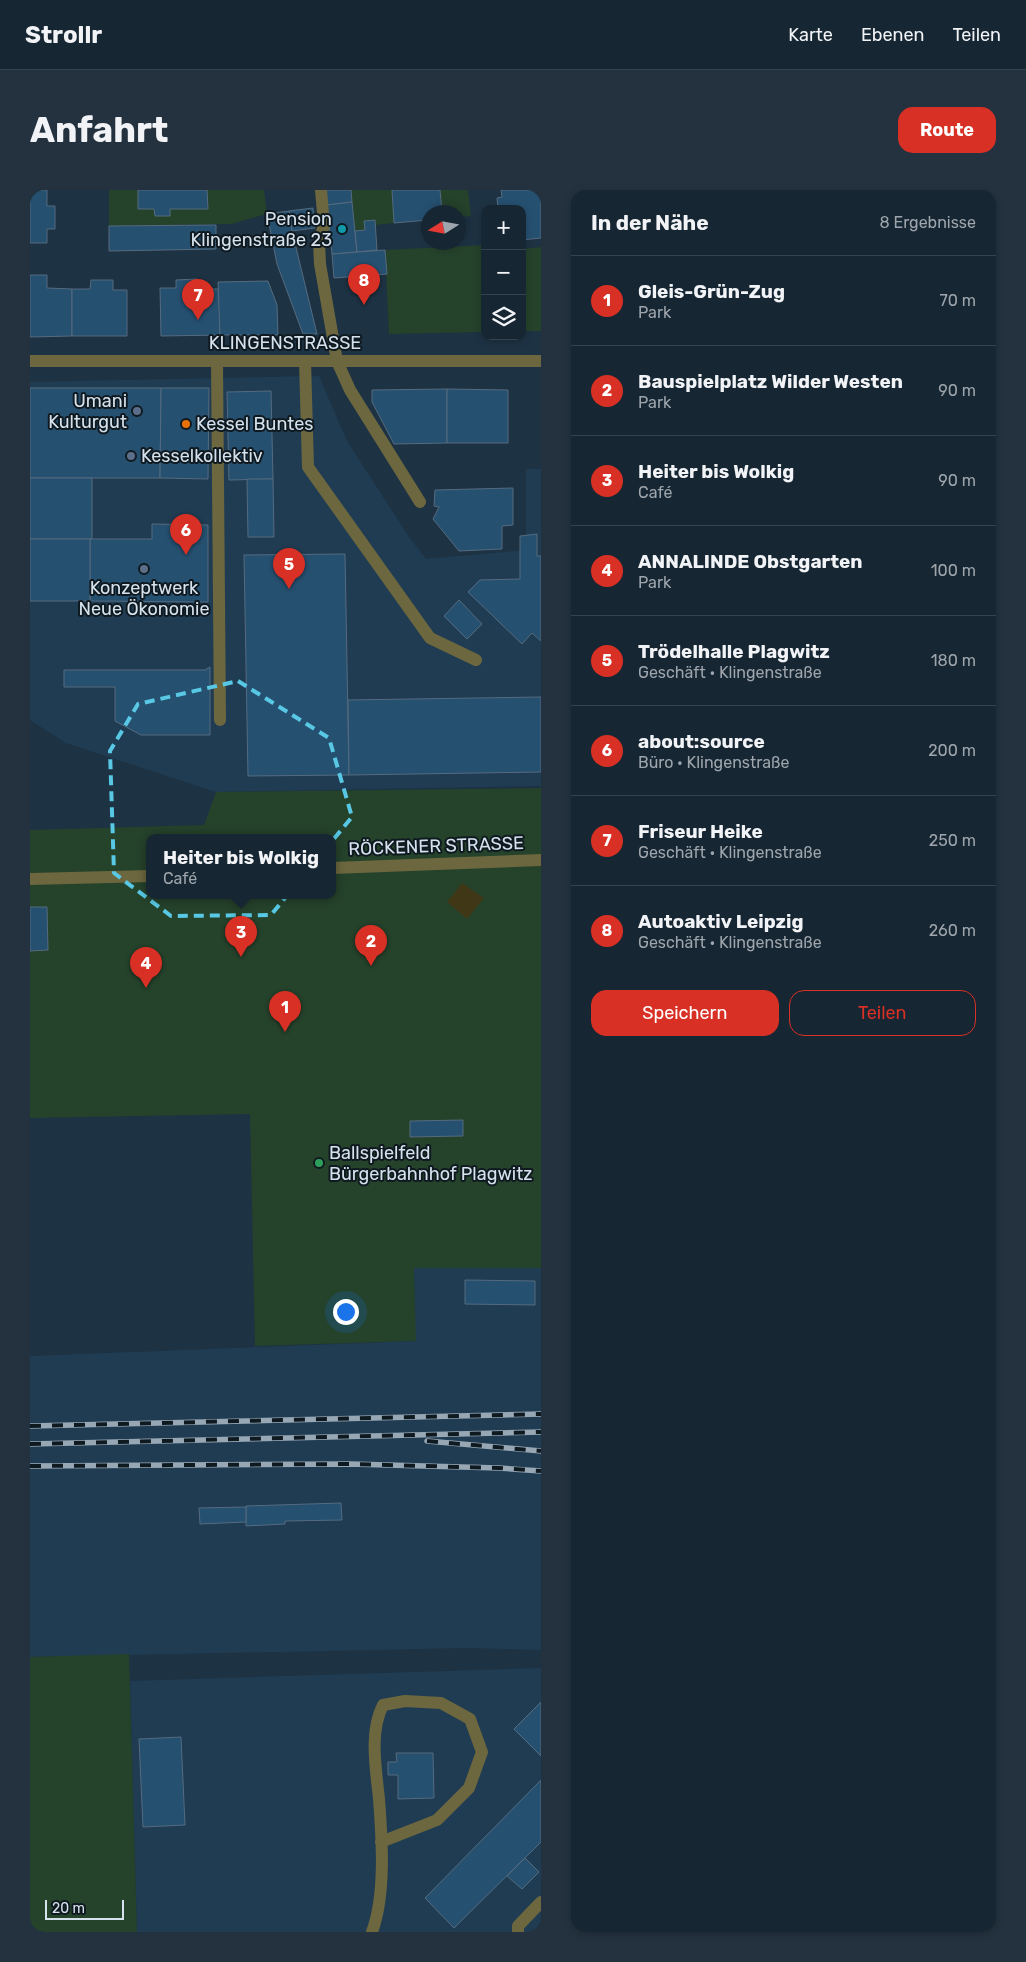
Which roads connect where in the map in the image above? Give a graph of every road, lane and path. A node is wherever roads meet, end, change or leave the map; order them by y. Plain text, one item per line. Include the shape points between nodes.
1 (321, 190) edge
2 (30, 361) edge
3 (217, 361) junction
4 (305, 361) junction
5 (337, 361) junction
6 (541, 361) edge
7 (420, 502) dead end
8 (476, 660) dead end
9 (220, 720) dead end
10 (541, 860) edge
11 (336, 868) edge
12 (146, 876) edge
13 (30, 879) edge
14 (381, 1842) junction
15 (541, 1902) edge
16 (372, 1932) edge
17 (518, 1932) edge

1 - 5 street via 324,225 319,242 320,264
2 - 3 street, KLINGENSTRASSE
3 - 4 street, KLINGENSTRASSE
3 - 9 street
4 - 5 street, KLINGENSTRASSE
4 - 8 street via 308,467 430,638
5 - 6 street, KLINGENSTRASSE
5 - 7 street via 350,390
10 - 11 street, RÖCKENER STRASSE
12 - 13 street
14 - 14 street via 376,1761 377,1718 383,1705 406,1701 441,1703 470,1719 482,1752 469,1788 437,1820
14 - 16 street via 381,1882
15 - 17 street via 518,1926

